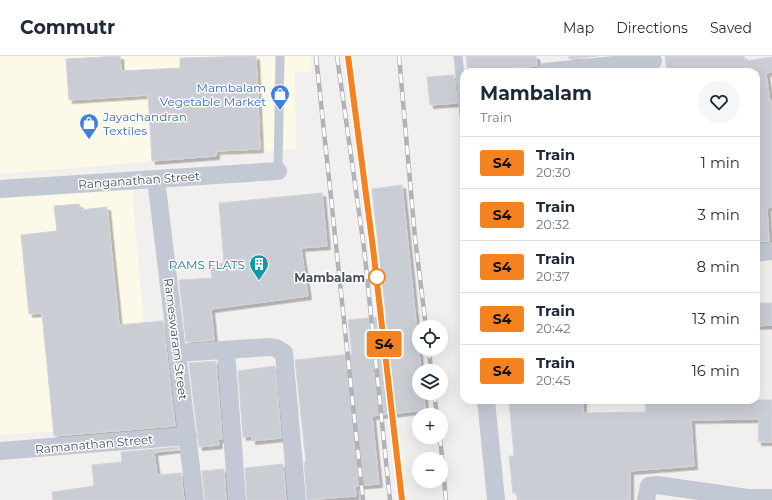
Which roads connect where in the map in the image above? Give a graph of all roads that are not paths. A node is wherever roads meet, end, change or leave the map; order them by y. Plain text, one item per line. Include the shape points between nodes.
1 (280, 56) edge
2 (458, 56) edge
3 (653, 63) edge
4 (593, 68) edge
5 (460, 76) edge
6 (278, 171) joint
7 (156, 179) junction
8 (0, 189) edge
9 (772, 251) edge
10 (760, 252) edge
11 (226, 351) junction
12 (178, 354) junction
13 (486, 404) edge
14 (188, 436) junction
15 (0, 451) edge
16 (648, 493) edge
17 (772, 498) edge
18 (195, 500) edge
19 (237, 500) edge
20 (297, 500) edge
21 (496, 500) edge

1 - 6 lane
2 - 5 lane
3 - 4 street
6 - 7 street, Ranganathan Street
7 - 8 street, Ranganathan Street
7 - 12 street, Rameswaram Street
9 - 10 street
11 - 12 street
11 - 19 street
11 - 20 street via 269,347 284,353
12 - 14 street, Rameswaram Street
13 - 21 street
14 - 15 street, Ramanathan Street
14 - 18 street, Rameswaram Street
16 - 17 street via 657,484 748,498

